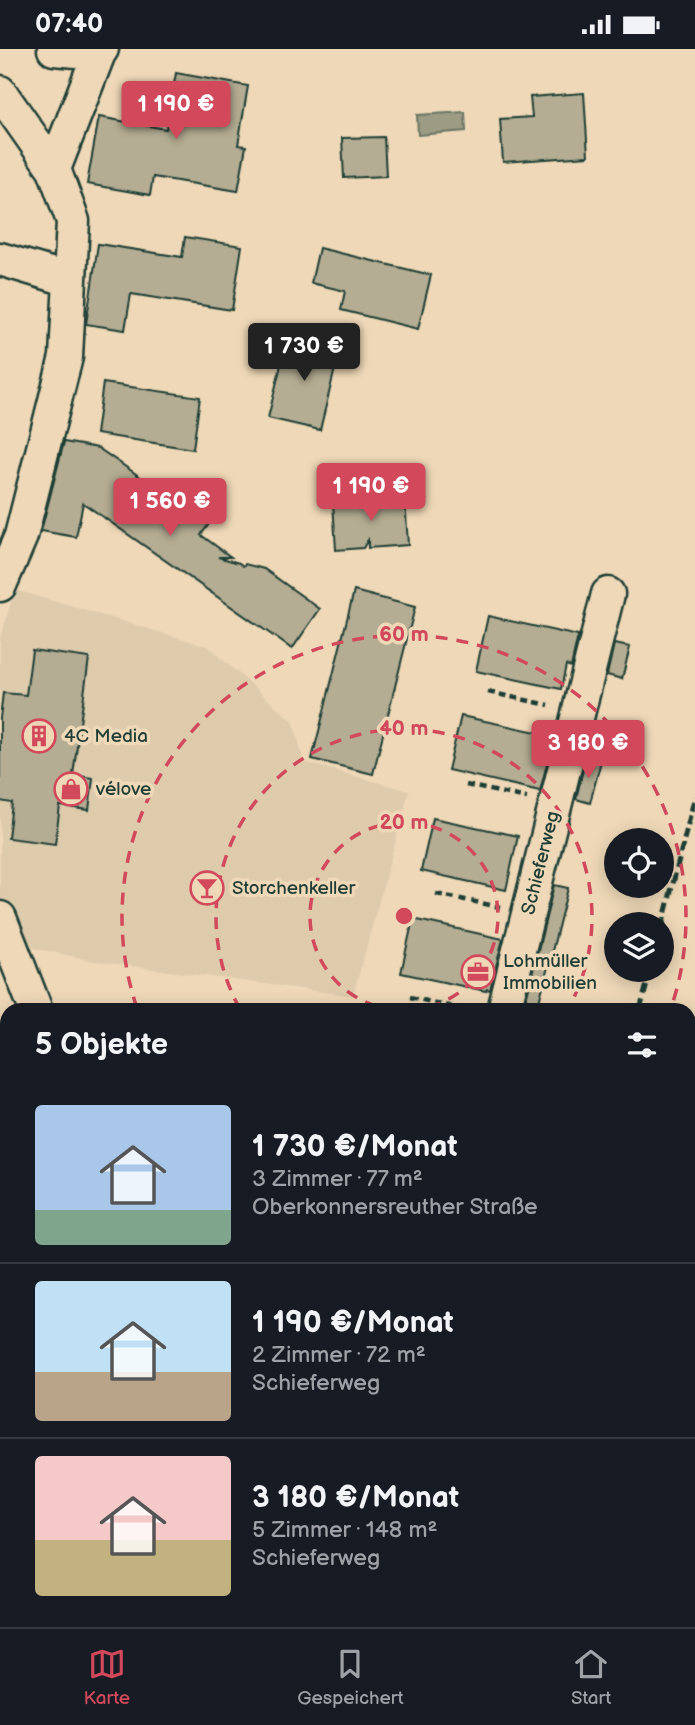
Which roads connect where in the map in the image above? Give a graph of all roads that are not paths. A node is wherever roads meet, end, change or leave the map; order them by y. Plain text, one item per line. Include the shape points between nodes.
1 (54, 49) edge
2 (100, 51) edge
3 (0, 92) edge
4 (54, 169) junction
5 (0, 260) edge
6 (70, 280) junction
7 (0, 585) edge
8 (608, 594) dead end
9 (0, 918) edge
10 (33, 1003) edge
11 (506, 1003) edge

1 - 2 street
2 - 4 street
3 - 4 street
4 - 6 street via 73,221
5 - 6 street
6 - 7 street via 66,357 21,536
8 - 11 street, Schieferweg
9 - 10 street

